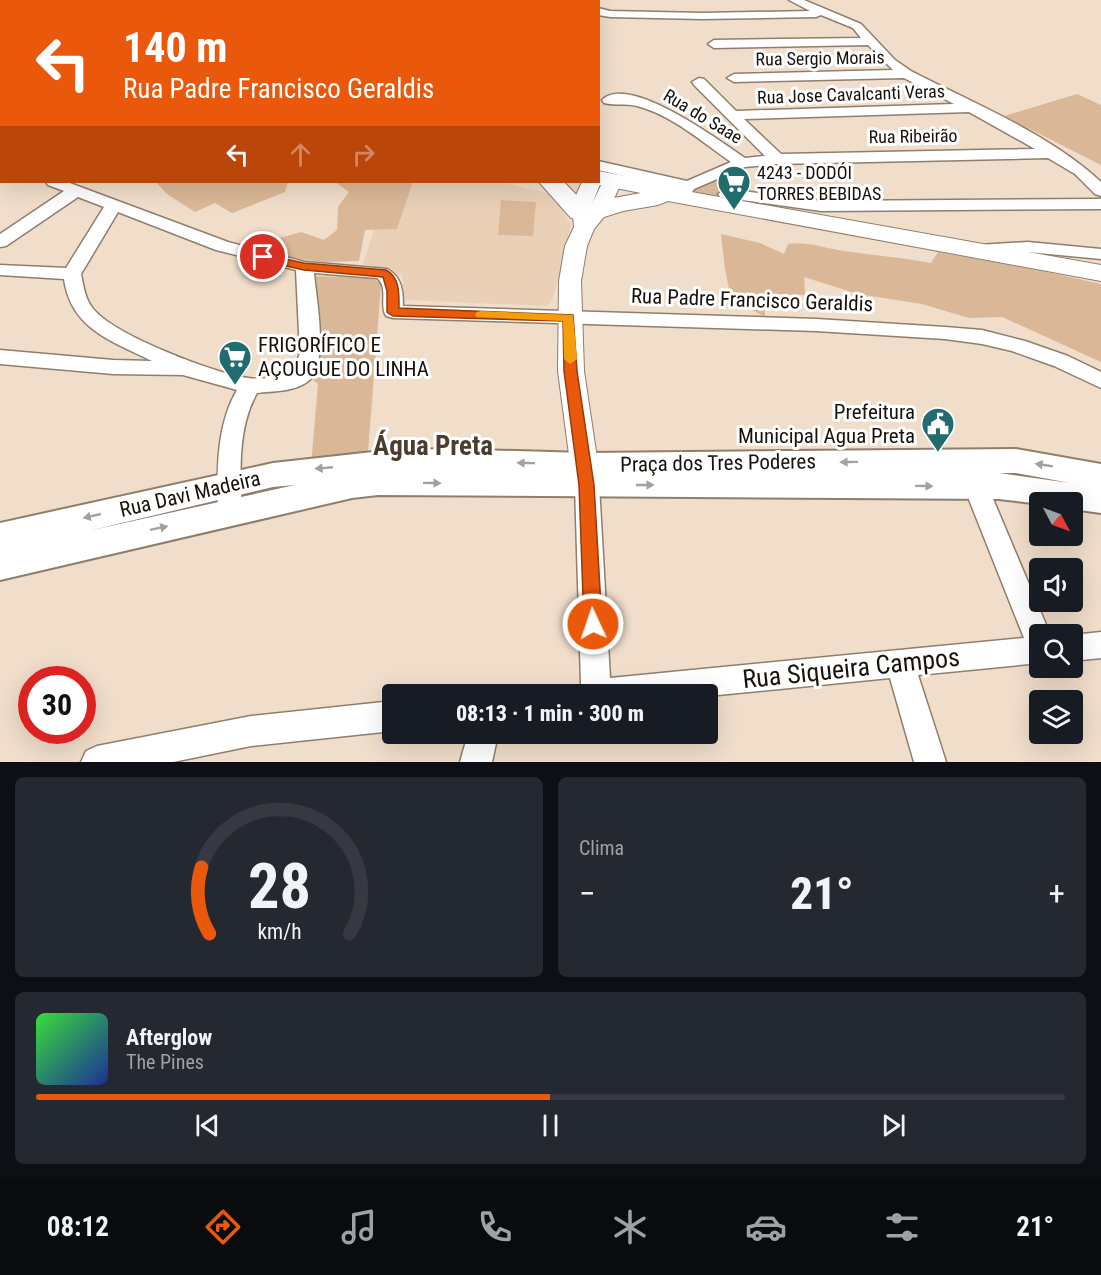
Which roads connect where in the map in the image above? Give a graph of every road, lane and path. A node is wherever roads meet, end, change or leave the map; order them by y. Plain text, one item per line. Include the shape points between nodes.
1 (692, 0) edge
2 (794, 0) edge
3 (600, 12) edge
4 (829, 13) junction
5 (703, 17) junction
6 (872, 41) junction
7 (714, 44) dead end
8 (906, 74) junction
9 (734, 78) dead end
10 (699, 82) dead end
11 (609, 99) dead end
12 (973, 108) junction
13 (730, 115) junction
14 (1050, 153) junction
15 (777, 159) junction
16 (742, 163) junction
17 (600, 179) edge
18 (56, 183) edge
19 (552, 183) edge
20 (597, 183) edge
21 (75, 191) junction
22 (1101, 191) edge
23 (678, 194) junction
24 (723, 199) junction
25 (1101, 204) edge
26 (113, 206) junction
27 (588, 217) junction
28 (0, 242) edge
29 (971, 251) junction
30 (1101, 254) edge
31 (304, 267) junction
32 (0, 270) edge
33 (1101, 273) edge
34 (72, 274) junction
35 (569, 318) junction
36 (0, 357) edge
37 (183, 368) junction
38 (1101, 381) edge
39 (250, 386) junction
40 (586, 475) junction
41 (1101, 476) edge
42 (976, 487) junction
43 (229, 499) junction
44 (1101, 500) edge
45 (0, 537) edge
46 (0, 565) edge
47 (1033, 624) edge
48 (1101, 645) edge
49 (1083, 647) edge
50 (1029, 651) edge
51 (900, 664) junction
52 (596, 684) edge
53 (697, 684) edge
54 (382, 718) edge
55 (480, 744) edge
56 (97, 762) edge
57 (476, 762) edge
58 (930, 762) edge

1 - 5 street
2 - 4 street
3 - 5 street
4 - 5 street
4 - 6 street via 857,26
6 - 7 street
6 - 8 street
8 - 9 street, Rua Sergio Morais
8 - 12 street
10 - 13 street
11 - 16 street, Rua do Saae via 631,98 668,114
12 - 13 street, Rua Jose Cavalcanti Veras
12 - 14 street
13 - 15 street
14 - 15 street, Rua Ribeirão
14 - 22 street via 1080,171
15 - 16 street, Rua Ribeirão
16 - 23 street, Rua Ribeirão
16 - 24 street
17 - 23 main road
18 - 21 street
19 - 27 main road
20 - 27 street
21 - 26 street
21 - 28 street
23 - 24 main road
23 - 27 main road via 617,204
24 - 25 street via 821,206
24 - 29 main road
26 - 31 street via 222,246
26 - 34 street
27 - 35 street via 572,265
29 - 30 street via 1037,247
29 - 33 main road
31 - 35 street, Rua Padre Francisco Geraldis via 387,275 393,291 393,312
31 - 39 street via 308,368 289,382
32 - 34 street
34 - 37 street via 75,293 90,318
35 - 38 street, Rua Padre Francisco Geraldis via 954,334 1018,346
35 - 40 street via 571,371
36 - 37 street via 113,367
37 - 39 street
39 - 43 street via 239,405
41 -> 40 main road, Praça dos Tres Poderes via 1016,461
40 -> 42 main road, Praça dos Tres Poderes
43 -> 40 main road via 378,483
40 -> 43 main road, Rua Davi Madeira via 443,461 382,463 315,469
40 - 52 street
42 - 44 main road, Praça dos Tres Poderes via 1030,489
42 - 47 street
43 -> 45 main road, Rua Davi Madeira
46 -> 43 main road, Rua Davi Madeira via 90,543
48 - 49 street
50 - 51 street, Rua Siqueira Campos
51 - 53 street, Rua Siqueira Campos
51 - 58 street
54 - 56 street via 251,731
55 - 57 street

